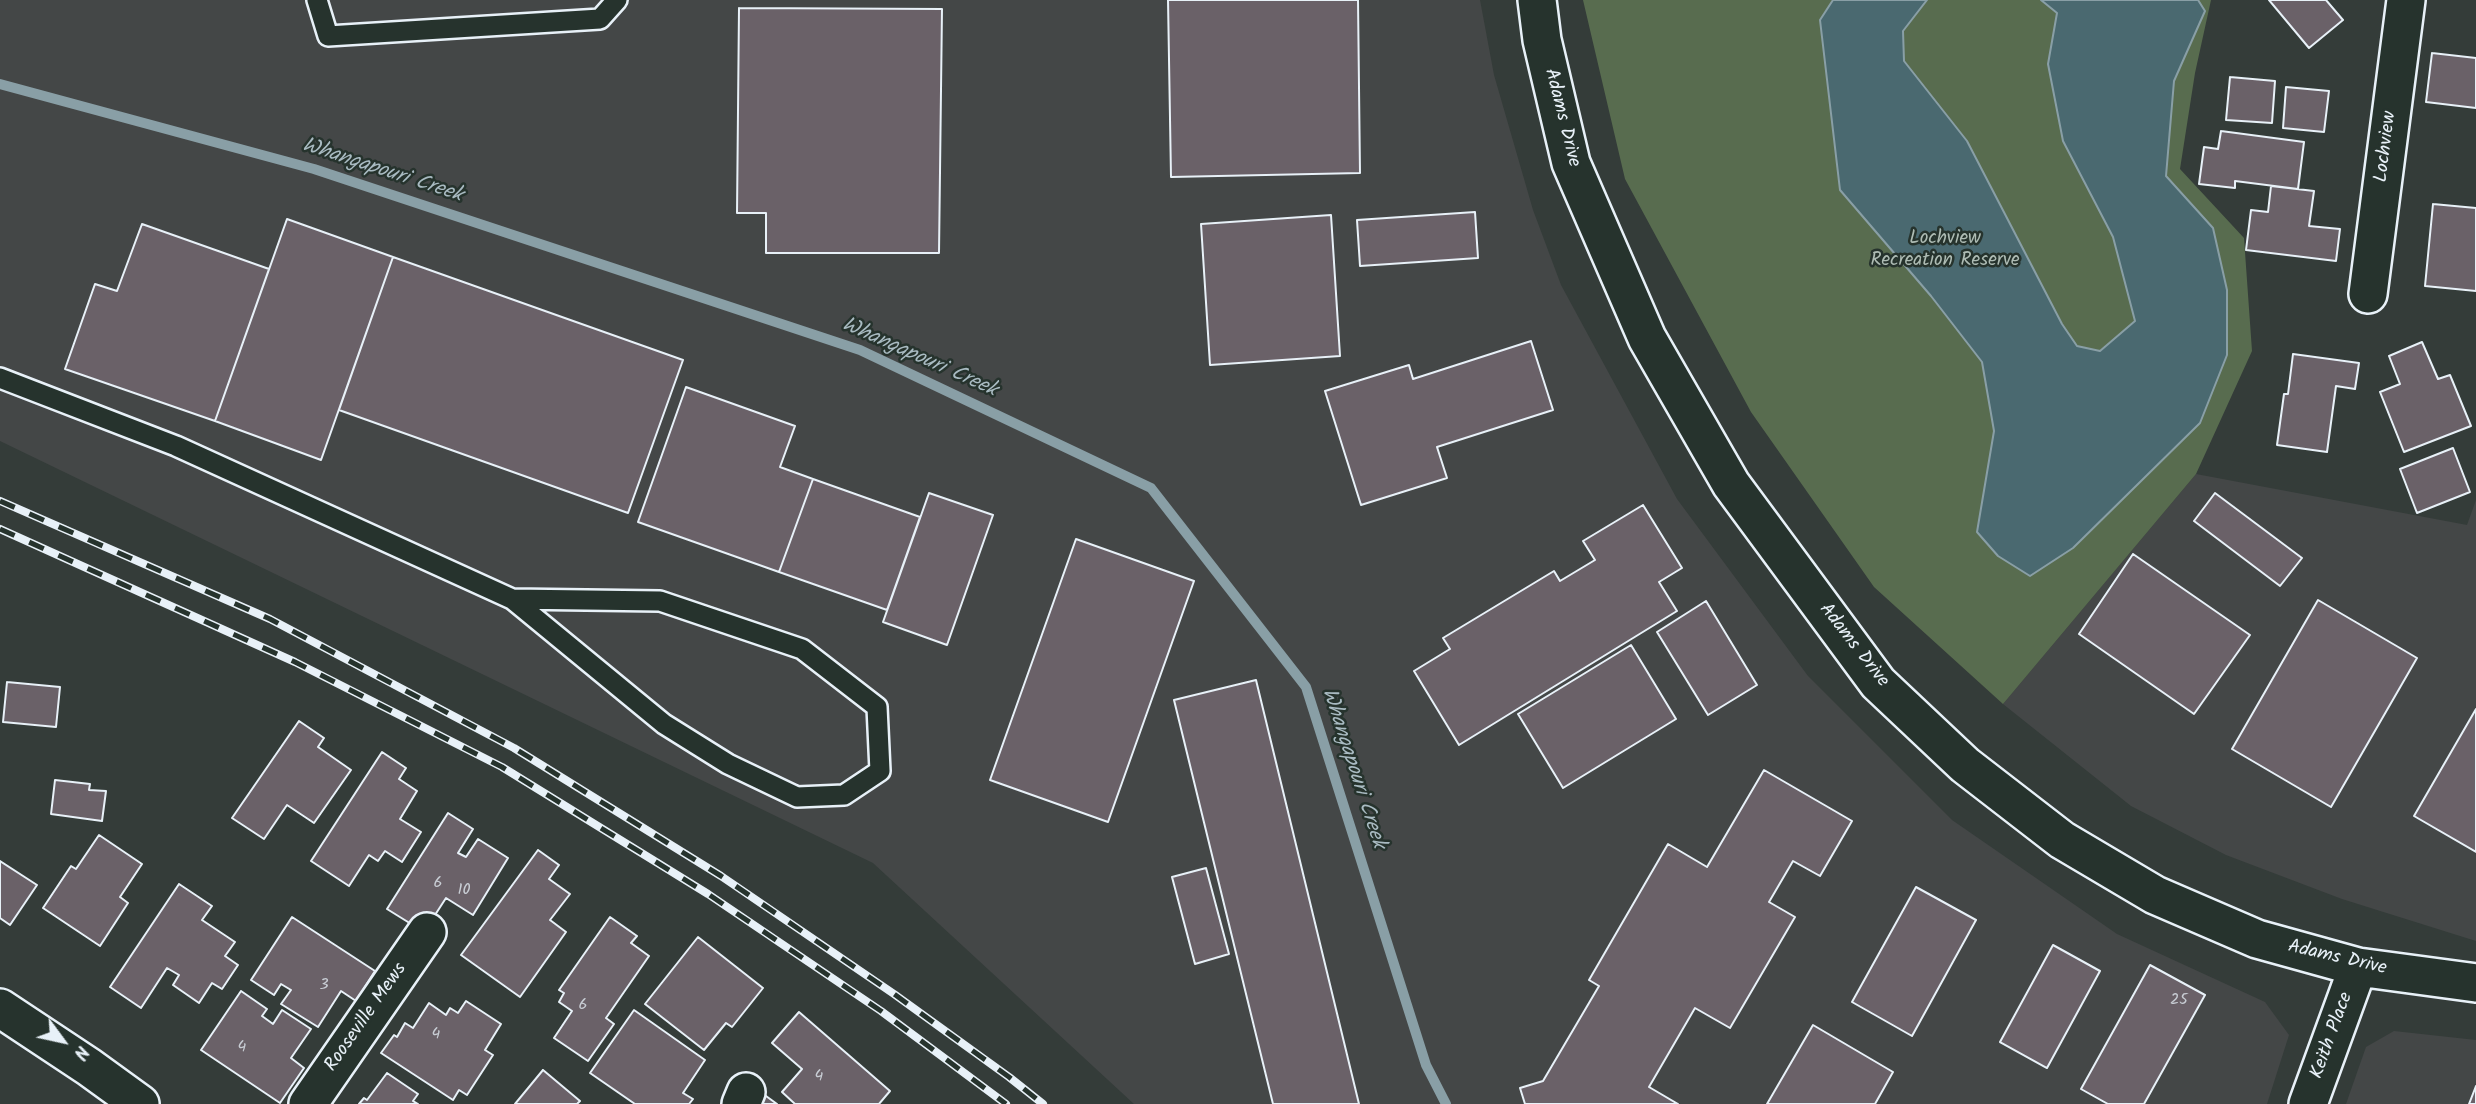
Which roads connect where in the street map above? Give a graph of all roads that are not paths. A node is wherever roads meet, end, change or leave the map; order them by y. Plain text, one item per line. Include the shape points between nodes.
1 (317, 0) edge
2 (617, 0) edge
3 (1537, 0) edge
4 (2406, 0) edge
5 (2368, 294) dead end
6 (0, 378) edge
7 (512, 599) junction
8 (427, 932) dead end
9 (2358, 967) junction
10 (2476, 983) edge
11 (0, 1008) edge
12 (140, 1104) edge
13 (308, 1104) edge
14 (2308, 1104) edge

1 - 2 lane via 328,36 600,19
3 - 9 street, Adams Drive via 1571,163 1647,338 1731,484 1878,683 1965,765 2074,847 2155,895 2257,939
4 - 5 street, Lochview
6 - 7 lane via 176,446
7 - 7 lane via 664,724 728,764 797,797 844,795 880,771 877,707 802,649 660,601
8 - 13 street, Rooseville Mews
9 - 10 street, Adams Drive
9 - 14 street, Keith Place
11 - 12 street

